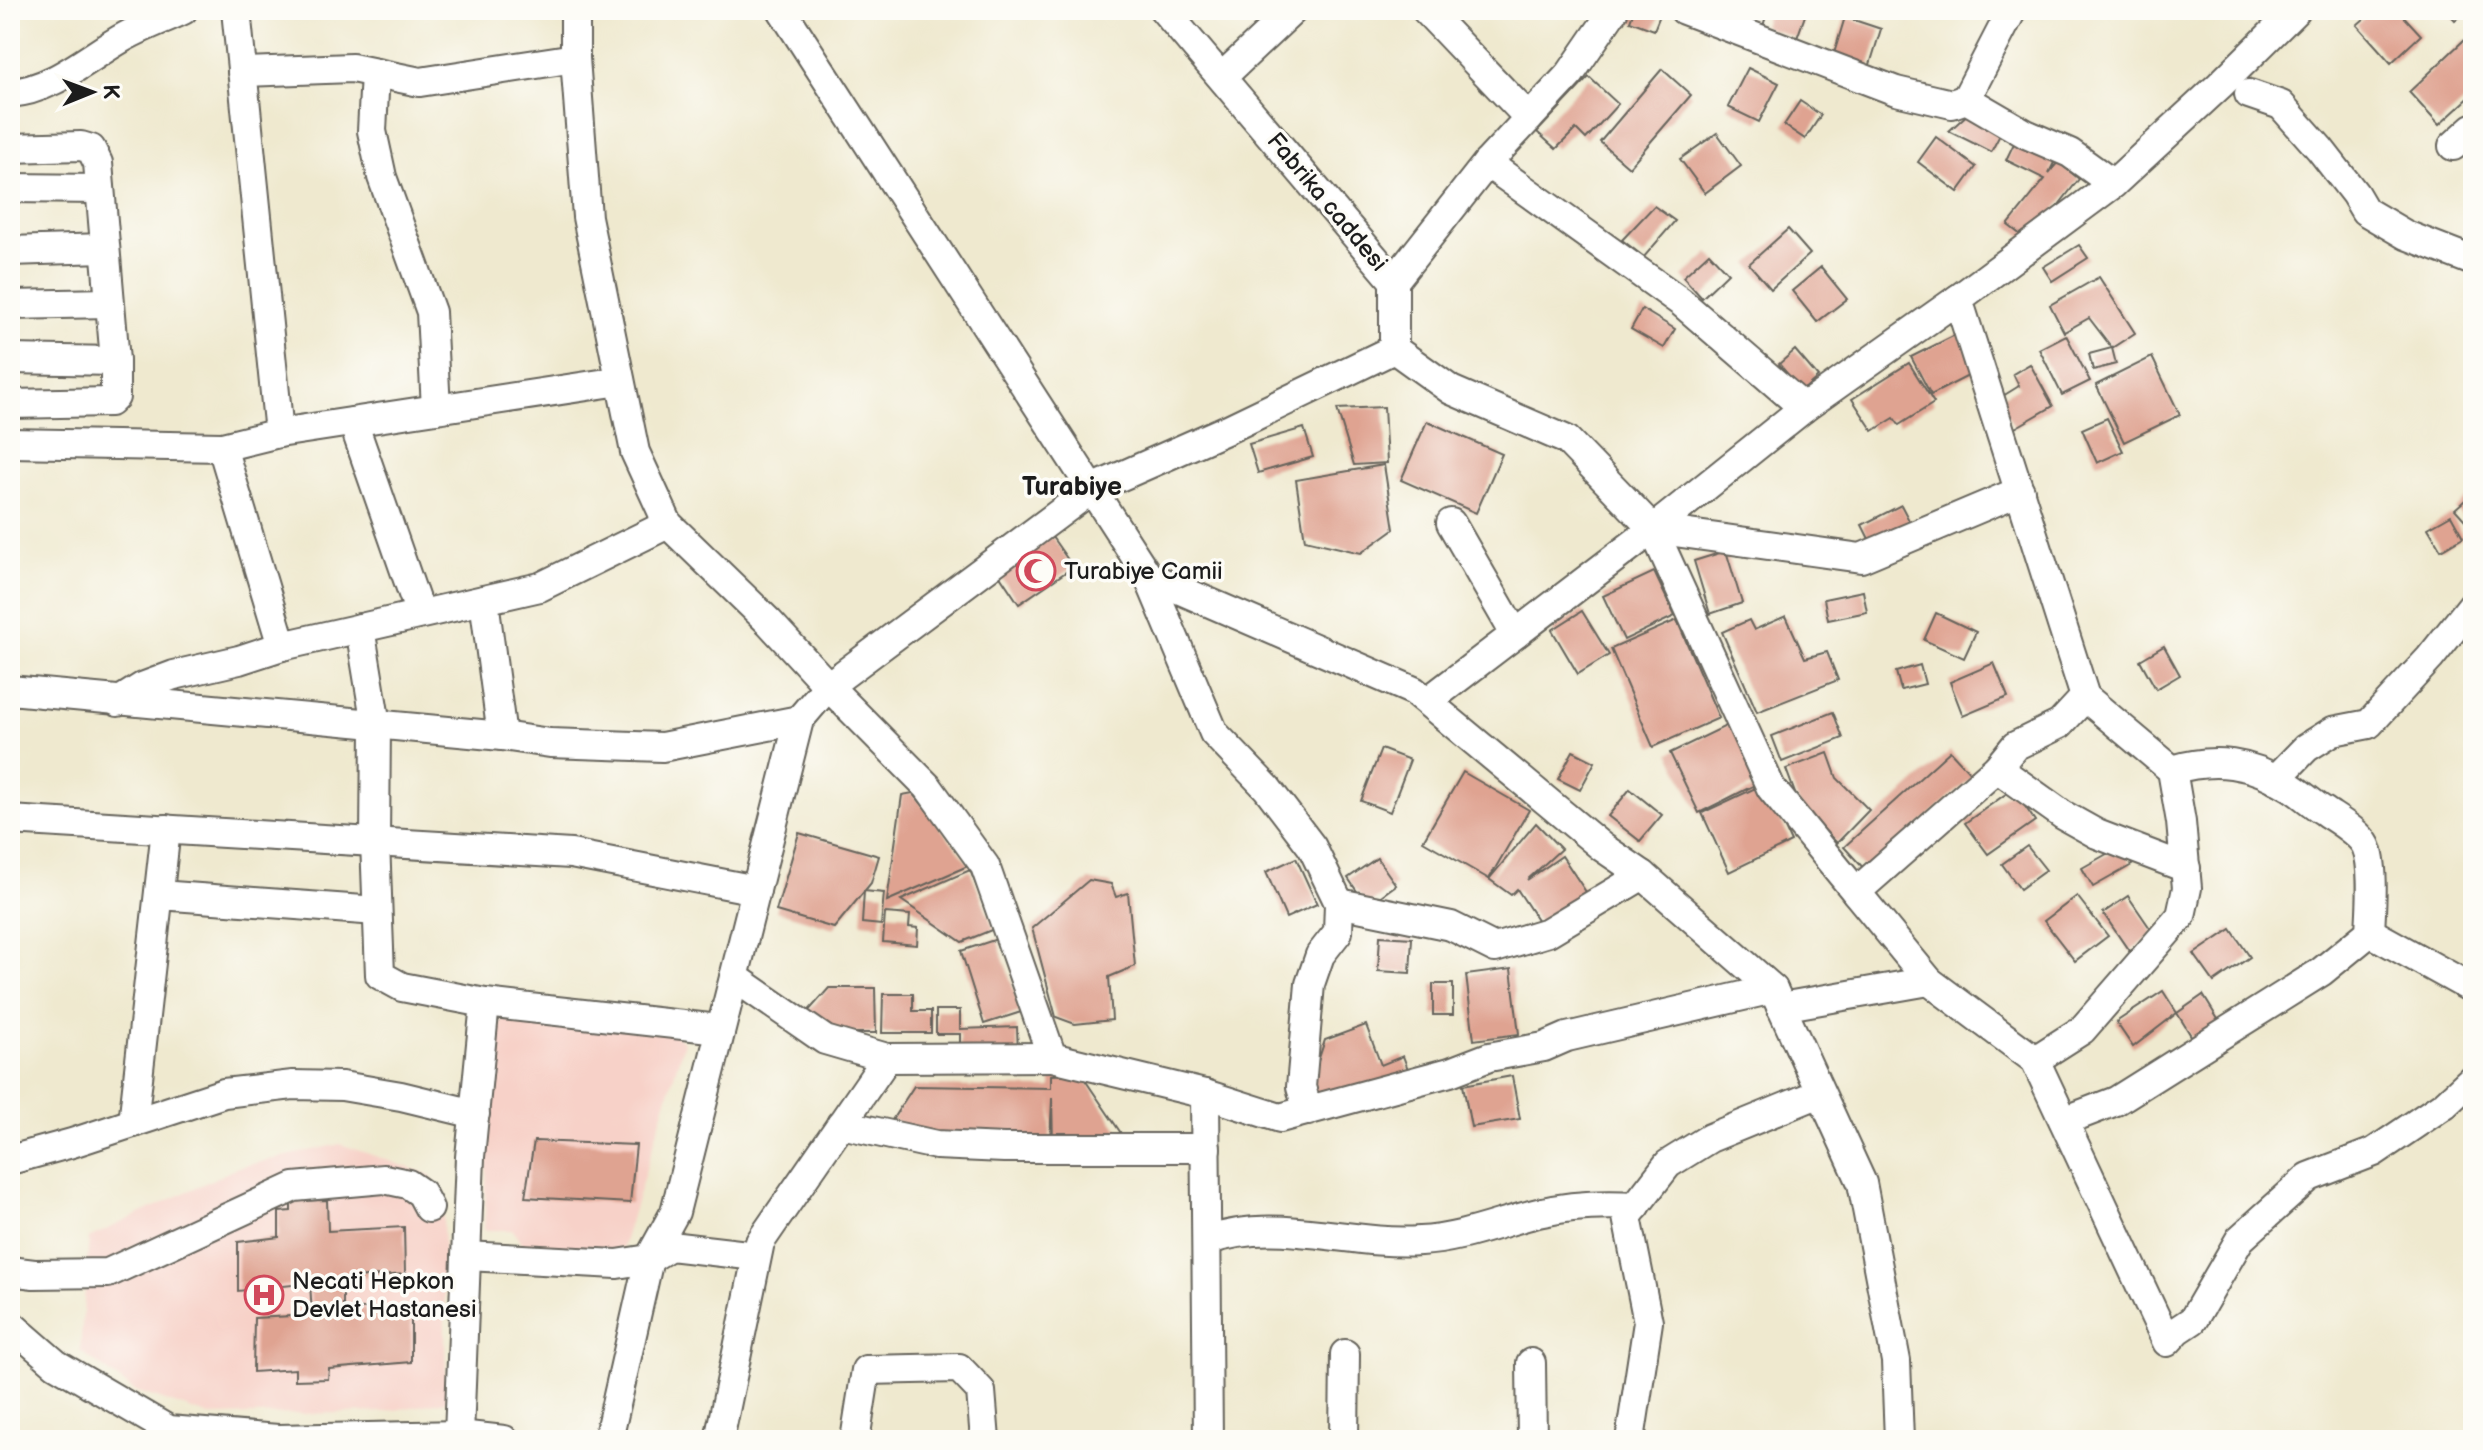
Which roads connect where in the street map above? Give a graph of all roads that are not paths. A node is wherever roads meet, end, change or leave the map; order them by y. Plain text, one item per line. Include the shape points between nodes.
1 (183, 10) edge
2 (236, 10) edge
3 (575, 10) edge
4 (782, 10) edge
5 (1164, 10) edge
6 (1293, 10) edge
7 (1426, 10) edge
8 (1614, 10) edge
9 (1684, 10) edge
10 (2012, 10) edge
11 (2296, 10) edge
12 (575, 58) junction
13 (242, 72) junction
14 (375, 73) junction
15 (1222, 77) junction
16 (10, 93) edge
17 (2249, 94) dead end
18 (1966, 99) junction
19 (1529, 118) junction
20 (10, 148) edge
21 (1487, 163) junction
22 (2113, 184) junction
23 (10, 188) edge
24 (100, 189) junction
25 (104, 248) junction
26 (10, 251) edge
27 (2473, 261) edge
28 (1394, 281) junction
29 (1958, 299) junction
30 (109, 303) junction
31 (10, 305) edge
32 (1394, 349) junction
33 (10, 359) edge
34 (115, 361) junction
35 (620, 381) junction
36 (10, 404) edge
37 (1804, 408) junction
38 (436, 409) junction
39 (353, 422) junction
40 (279, 433) junction
41 (10, 443) edge
42 (222, 447) junction
43 (1092, 489) junction
44 (2020, 491) junction
45 (1451, 523) dead end
46 (668, 524) junction
47 (1653, 529) junction
48 (1148, 576) junction
49 (484, 600) junction
50 (2473, 604) edge
51 (420, 614) junction
52 (360, 628) junction
53 (1515, 634) junction
54 (282, 646) junction
55 (828, 686) junction
56 (10, 690) edge
57 (2085, 697) junction
58 (1428, 701) junction
59 (118, 702) junction
60 (799, 720) junction
61 (376, 725) junction
62 (502, 736) junction
63 (1997, 768) junction
64 (2172, 770) junction
65 (2276, 779) junction
66 (10, 820) edge
67 (166, 829) junction
68 (375, 841) junction
69 (2186, 868) junction
70 (1643, 875) junction
71 (756, 890) junction
72 (1856, 892) junction
73 (159, 895) junction
74 (1339, 903) junction
75 (377, 911) junction
76 (2370, 932) junction
77 (734, 977) junction
78 (1929, 981) junction
79 (2473, 989) edge
80 (1777, 998) junction
81 (485, 1003) junction
82 (719, 1029) junction
83 (1052, 1057) junction
84 (887, 1058) junction
85 (2035, 1060) junction
86 (2473, 1078) edge
87 (1820, 1093) junction
88 (1205, 1094) junction
89 (1308, 1111) junction
90 (475, 1114) junction
91 (2064, 1121) junction
92 (133, 1123) junction
93 (841, 1124) junction
94 (1206, 1148) junction
95 (10, 1160) edge
96 (1636, 1206) junction
97 (429, 1208) dead end
98 (1207, 1241) junction
99 (466, 1256) junction
100 (756, 1256) junction
101 (649, 1259) junction
102 (10, 1271) edge
103 (10, 1324) edge
104 (1345, 1354) dead end
105 (1531, 1363) dead end
106 (459, 1435) junction
107 (504, 1440) edge
108 (608, 1440) edge
109 (719, 1440) edge
110 (855, 1440) edge
111 (985, 1440) edge
112 (1208, 1440) edge
113 (1344, 1440) edge
114 (1532, 1440) edge
115 (1630, 1440) edge
116 (1899, 1440) edge

1 - 16 street via 126,36 65,74
2 - 13 street
3 - 12 street
4 - 43 street
5 - 15 street, Fabrika caddesi
6 - 15 street
7 - 19 street
8 - 19 street via 1570,74
9 - 18 street via 1896,91 1952,104
10 - 18 street
11 - 22 street
12 - 14 street via 420,82
12 - 35 street via 587,217
13 - 14 street via 352,68
13 - 40 street
14 - 38 street via 372,131 382,177 431,312
15 - 28 street, Fabrika caddesi
17 - 27 street via 2281,105 2365,211
18 - 22 street via 2070,153
19 - 21 street
20 - 24 street via 91,149
21 - 28 street
21 - 37 street via 1681,302
22 - 29 street
23 - 24 street
24 - 25 street
25 - 26 street
25 - 30 street
28 - 32 street, Fabrika caddesi
29 - 37 street
29 - 44 street
30 - 31 street
30 - 34 street
32 - 43 street
32 - 47 street via 1451,390 1567,440
33 - 34 street
34 - 36 street via 115,397 110,402
35 - 38 street
35 - 46 street via 635,452
37 - 47 street
38 - 39 street
39 - 40 street
39 - 51 street
40 - 42 street
41 - 42 street
42 - 54 street
43 - 48 street
43 - 55 street
44 - 47 street via 1861,558
44 - 57 street
45 - 53 street
46 - 49 street via 540,587
46 - 55 street
47 - 53 street
47 - 72 street via 1771,788
48 - 58 street
48 - 74 street via 1214,733 1267,788 1312,847
49 - 51 street
49 - 62 street
50 - 65 street via 2369,724 2333,731 2306,748
51 - 52 street
52 - 54 street
52 - 61 street
53 - 58 street
54 - 59 street via 174,675
55 - 60 street
55 - 83 street via 928,787 985,866
56 - 59 street
57 - 63 street via 2060,724 2015,746
57 - 64 street
58 - 70 street via 1602,847
59 - 61 street
60 - 62 street via 662,747
60 - 71 street
61 - 62 street
61 - 68 street
63 - 69 street via 2097,834
63 - 72 street
64 - 65 street via 2222,762
64 - 69 street
65 - 76 street via 2366,845
66 - 67 street
67 - 68 street
67 - 73 street
68 - 71 street via 571,854
68 - 75 street
69 - 85 street via 2181,916 2082,1030
70 - 74 street via 1548,932 1495,948 1451,926
70 - 80 street
71 - 77 street
72 - 78 street
73 - 75 street
73 - 92 street
74 - 89 street via 1338,932 1320,955 1310,984 1301,1087
75 - 81 street via 380,975 402,987
76 - 79 street
76 - 91 street via 2321,972 2116,1101
77 - 82 street
77 - 84 street via 825,1040
78 - 80 street
78 - 85 street
80 - 87 street
80 - 89 street via 1567,1037
81 - 82 street
81 - 90 street
82 - 101 street via 675,1212
83 - 84 street
83 - 88 street
84 - 93 street
85 - 91 street
86 - 91 street via 2445,1104 2374,1152 2309,1177 2240,1239 2193,1320 2167,1342
87 - 96 street via 1710,1138 1668,1164
87 - 116 street via 1862,1183 1896,1361
88 - 89 street via 1280,1118
88 - 94 street
90 - 92 street via 342,1086 293,1085 224,1093
90 - 99 street
92 - 95 street
93 - 94 street via 936,1145
93 - 100 street via 760,1242
94 - 98 street
96 - 98 street via 1591,1204 1418,1242 1268,1231
96 - 115 street via 1627,1217 1648,1322
97 - 102 street via 408,1184 384,1179 294,1187 108,1273
98 - 112 street
99 - 101 street via 617,1264
99 - 106 street
100 - 101 street via 670,1246
100 - 109 street
101 - 108 street
103 - 106 street via 56,1364 169,1430 278,1439
104 - 113 street
105 - 114 street
106 - 107 street
110 - 111 street via 866,1370 959,1368 981,1391

